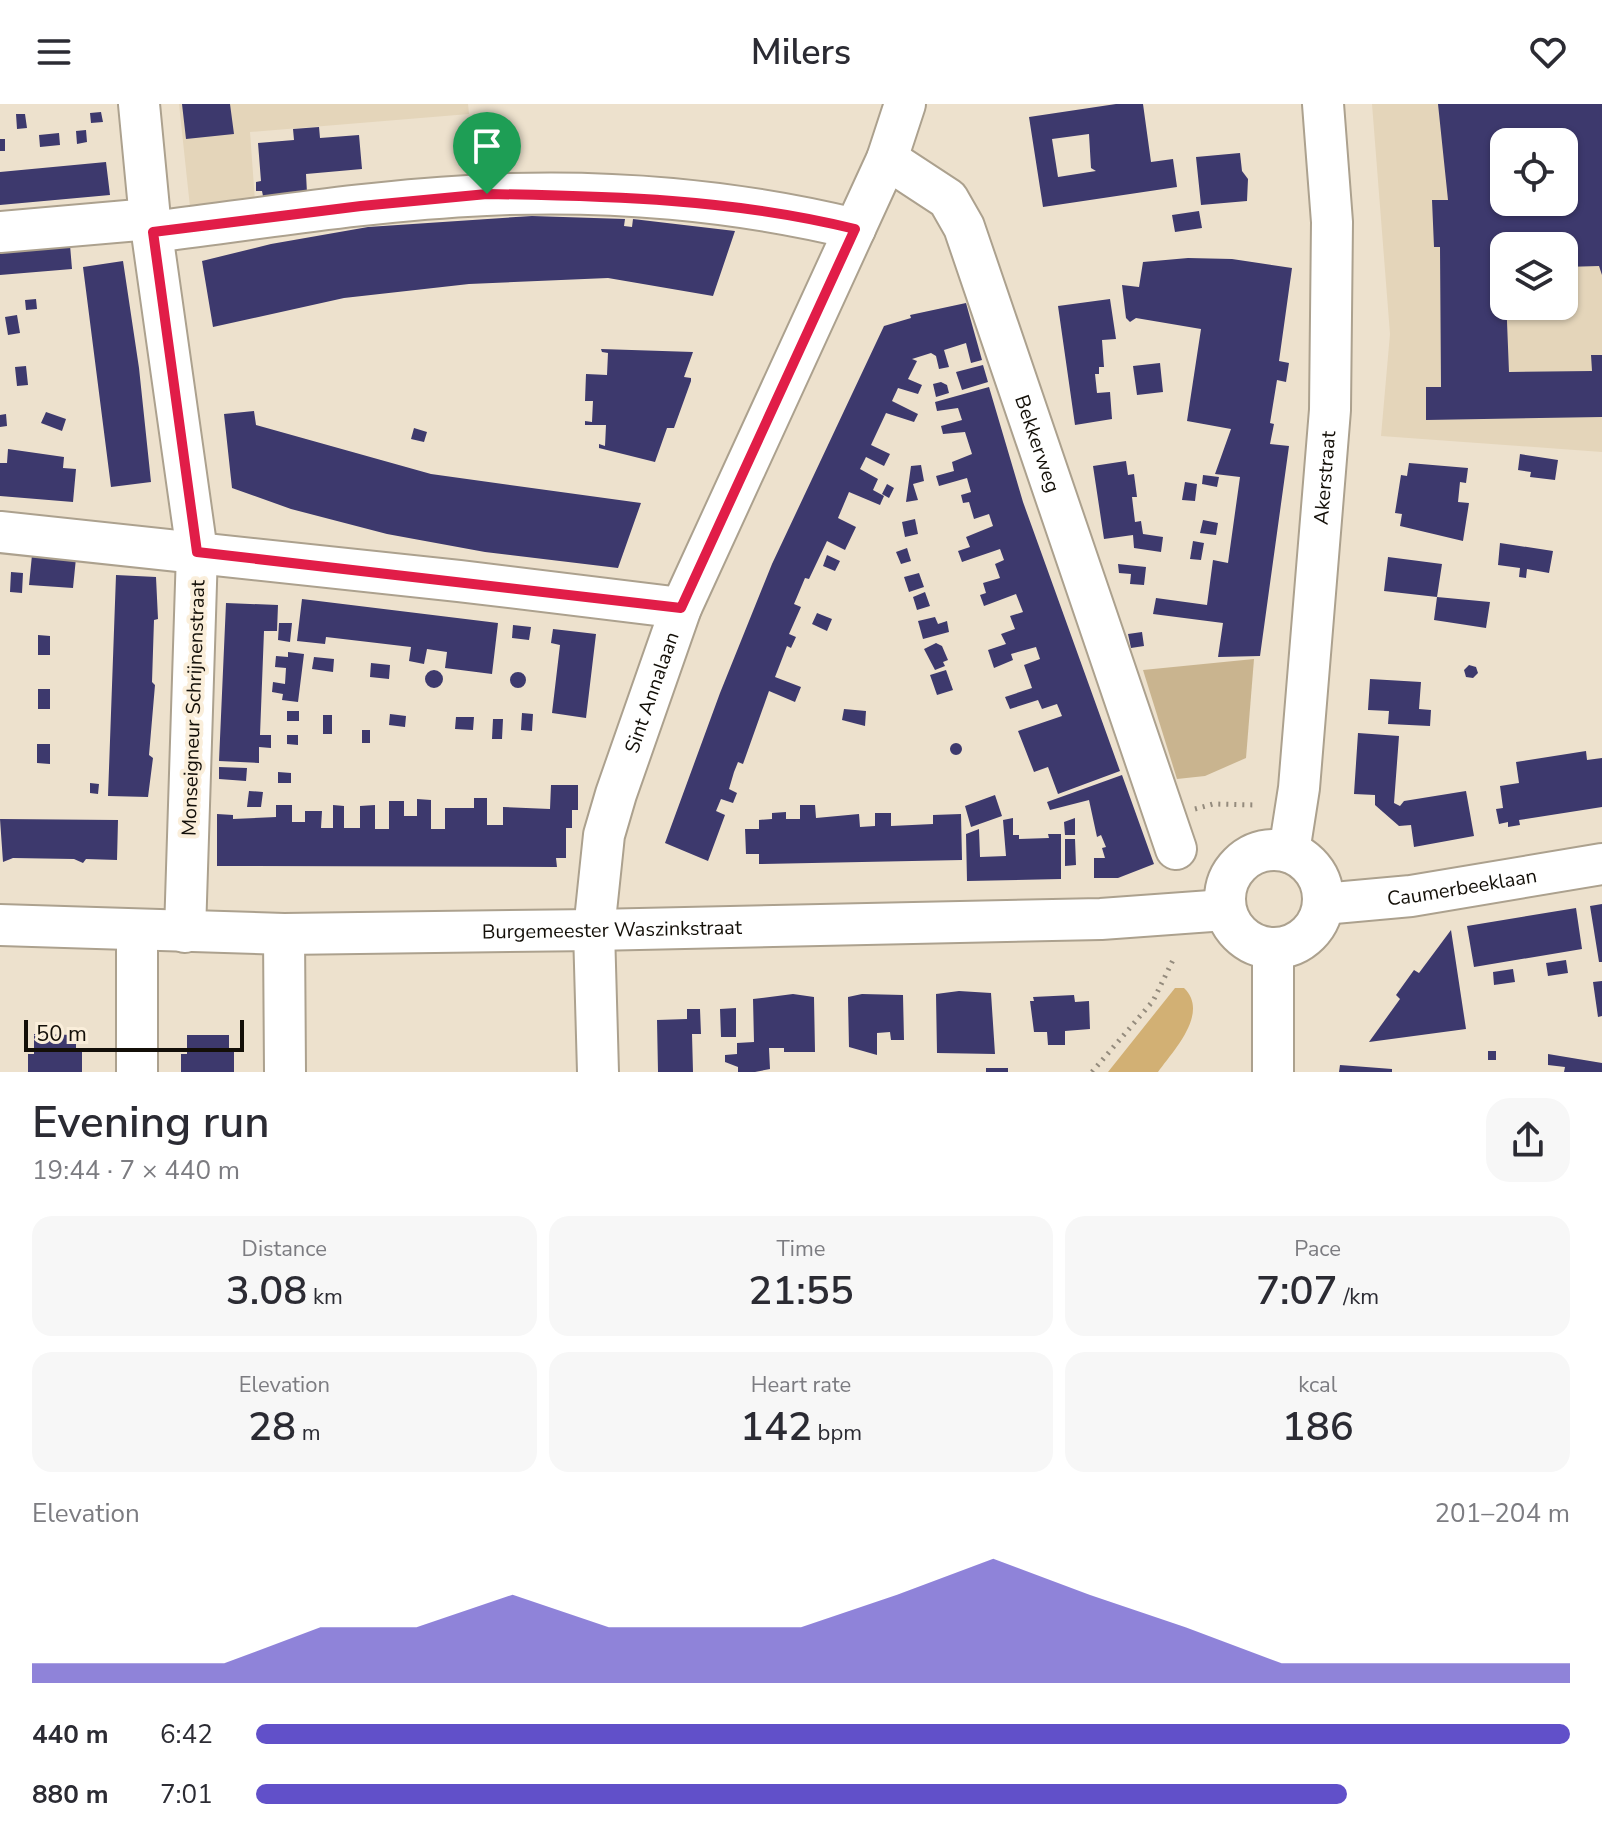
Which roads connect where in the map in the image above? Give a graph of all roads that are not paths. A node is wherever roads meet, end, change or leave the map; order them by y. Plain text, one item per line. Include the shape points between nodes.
1 (139, 104) edge
2 (905, 104) edge
3 (1323, 104) edge
4 (887, 159) junction
5 (152, 226) junction
6 (855, 229) junction
7 (0, 232) edge
8 (0, 532) edge
9 (197, 552) junction
10 (681, 608) junction
11 (1171, 832) road end
12 (1289, 852) junction
13 (1602, 864) edge
14 (1323, 904) junction
15 (1225, 910) junction
16 (0, 925) edge
17 (594, 930) junction
18 (137, 931) junction
19 (185, 932) junction
20 (284, 934) junction
21 (1273, 948) junction
22 (137, 1072) edge
23 (285, 1072) edge
24 (598, 1072) edge
25 (1273, 1072) edge

1 - 5 street, Monseigneur Schrijnenstraat
2 - 4 street
3 - 12 street, Akerstraat via 1332,222 1330,410 1299,788
4 - 6 street, Sint Annalaan
4 - 11 street, Bekkerweg via 948,199 964,227
5 - 6 street via 487,194 709,203
5 - 7 street
5 - 9 street, Monseigneur Schrijnenstraat
6 - 10 street, Sint Annalaan
8 - 9 street
9 - 10 street
9 - 19 street, Monseigneur Schrijnenstraat
10 - 17 street, Sint Annalaan via 604,835
12 - 14 street via 1317,874
12 - 15 street via 1260,851 1241,862 1225,887
13 - 14 street, Caumerbeeklaan via 1411,896
14 - 21 street via 1307,936
15 - 17 street, Burgemeester Waszinkstraat via 1101,919
15 - 21 street via 1236,932 1255,945
16 - 18 street, Burgemeester Waszinkstraat
17 - 20 street, Burgemeester Waszinkstraat
17 - 24 street, Sint Annalaan
18 - 19 street, Burgemeester Waszinkstraat
18 - 22 street
19 - 20 street, Burgemeester Waszinkstraat
20 - 23 street
21 - 25 street

